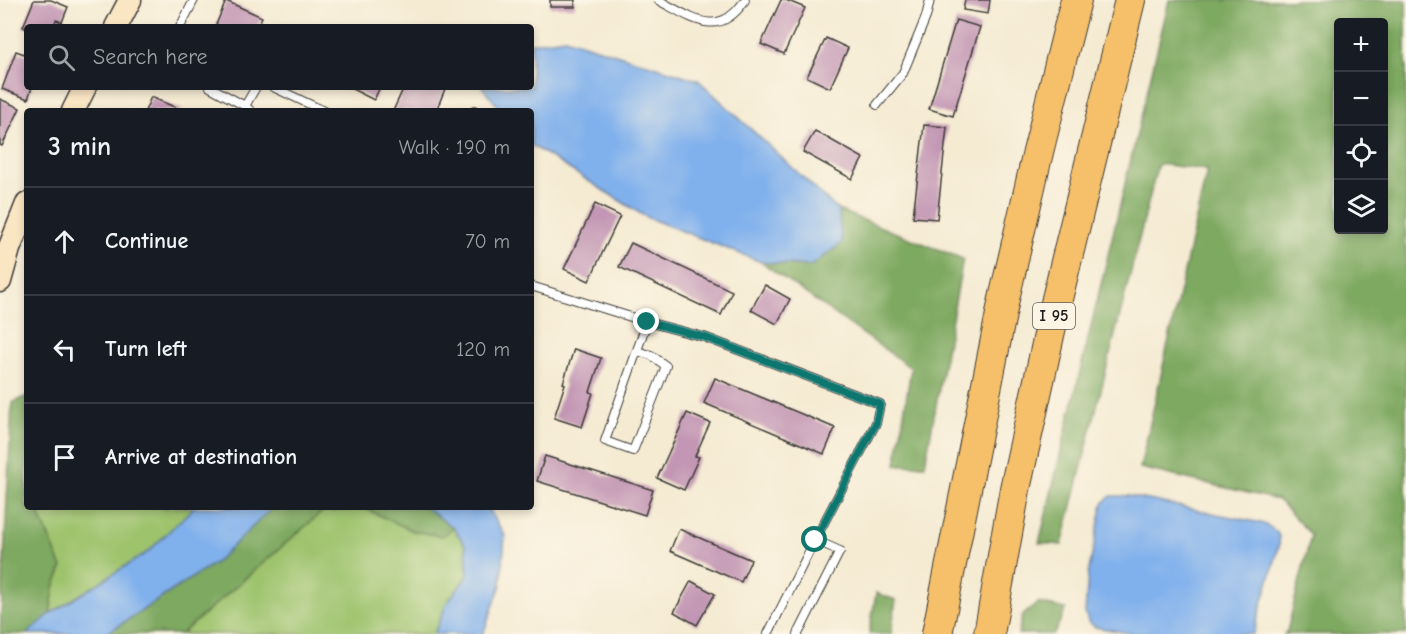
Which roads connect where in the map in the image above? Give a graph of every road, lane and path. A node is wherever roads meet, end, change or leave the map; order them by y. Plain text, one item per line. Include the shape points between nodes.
1 (130, 0) edge
2 (194, 0) edge
3 (658, 0) edge
4 (745, 0) edge
5 (930, 0) edge
6 (1076, 0) edge
7 (1130, 0) edge
8 (118, 24) edge
9 (182, 24) edge
10 (84, 90) edge
11 (215, 90) edge
12 (255, 90) edge
13 (279, 90) edge
14 (877, 105) dead end
15 (74, 108) edge
16 (248, 108) edge
17 (318, 108) edge
18 (24, 212) edge
19 (0, 281) edge
20 (534, 287) edge
21 (647, 322) junction
22 (637, 351) junction
23 (815, 540) junction
24 (768, 634) edge
25 (798, 634) edge
26 (937, 634) edge
27 (989, 634) edge

1 - 8 street
2 - 9 lane
3 - 4 lane via 699,22 713,23 727,19
5 - 14 lane via 903,73
6 - 26 highway via 1004,299
7 - 27 highway, I 95 via 1015,489
10 - 15 street
11 - 16 lane
12 - 16 lane
13 - 17 lane
18 - 19 street
20 - 21 lane
21 - 22 lane
21 - 23 lane via 704,337 880,404 876,423
22 - 22 lane via 605,441 633,451 666,366
23 - 24 lane
23 - 25 lane via 840,551

